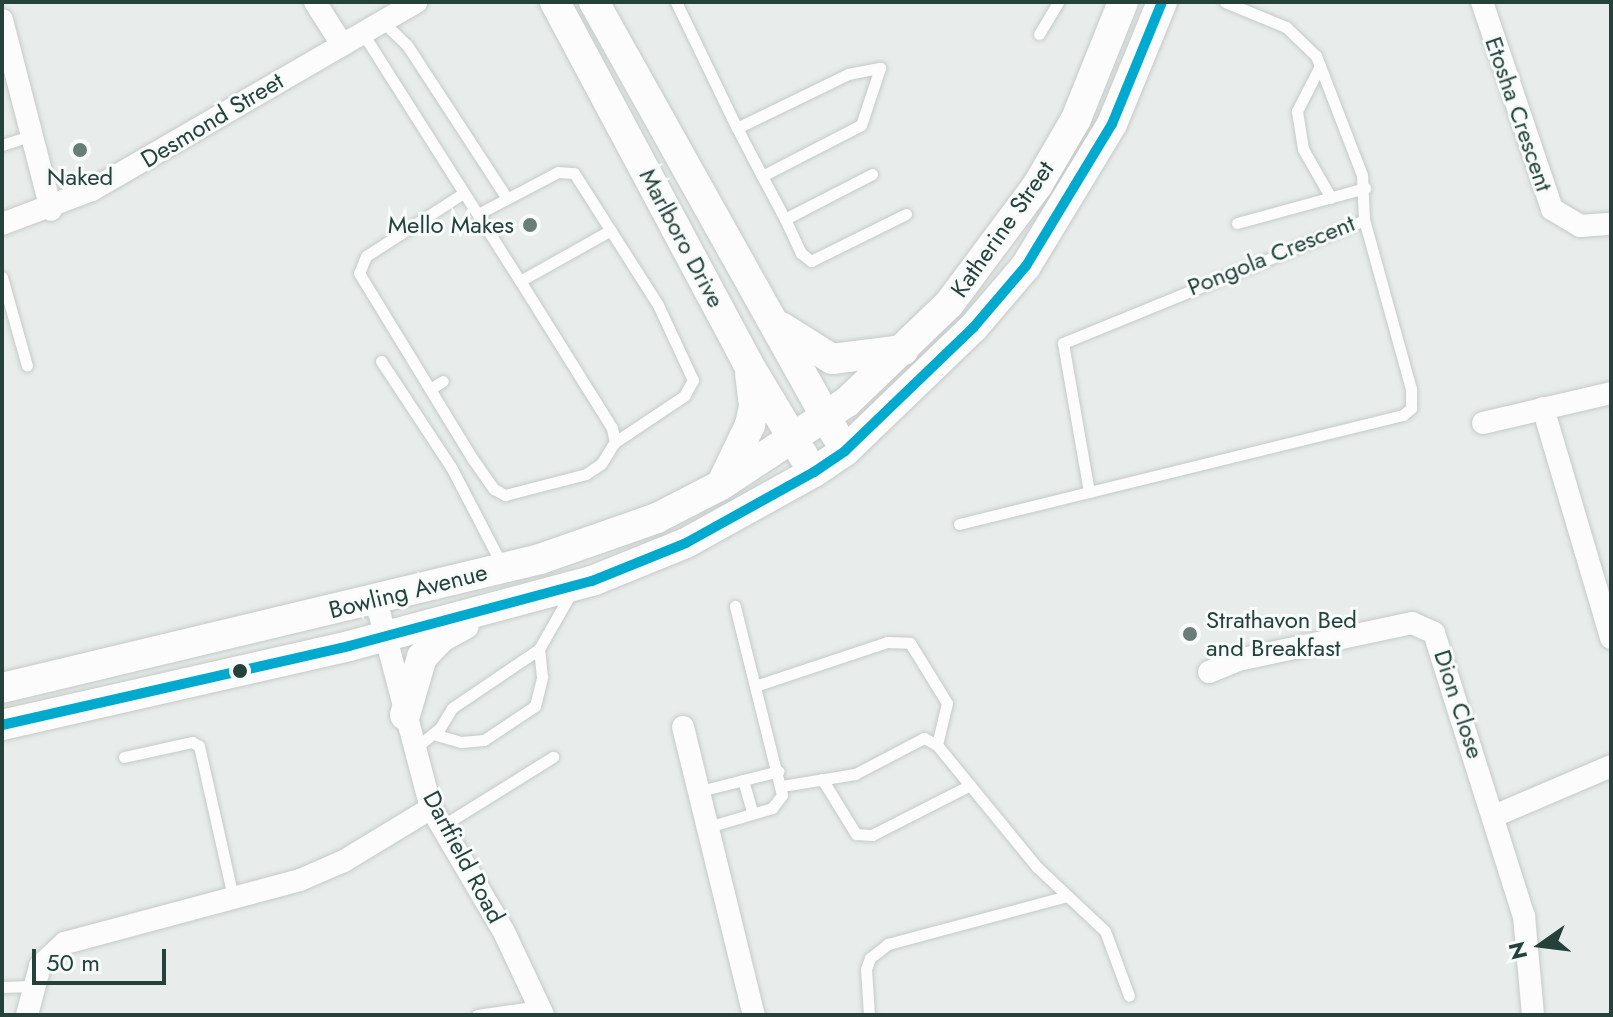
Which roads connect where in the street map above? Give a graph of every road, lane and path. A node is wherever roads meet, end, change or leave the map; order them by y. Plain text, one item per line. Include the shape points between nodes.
1 (315, 2) edge
2 (416, 2) edge
3 (555, 2) edge
4 (594, 2) edge
5 (676, 2) edge
6 (1058, 2) edge
7 (1123, 2) edge
8 (1162, 2) edge
9 (1225, 2) edge
10 (1482, 2) edge
11 (371, 18) edge
12 (2, 20) edge
13 (1039, 34) dead end
14 (341, 43) junction
15 (1320, 66) junction
16 (737, 128) junction
17 (32, 135) junction
18 (2, 145) edge
19 (872, 174) dead end
20 (762, 176) junction
21 (1365, 188) junction
22 (462, 194) junction
23 (506, 197) junction
24 (1331, 198) junction
25 (51, 210) junction
26 (478, 214) junction
27 (906, 214) dead end
28 (785, 219) junction
29 (1364, 220) junction
30 (1237, 223) dead end
31 (2, 224) edge
32 (1611, 224) edge
33 (611, 230) junction
34 (2, 277) edge
35 (520, 281) junction
36 (773, 320) junction
37 (905, 350) junction
38 (381, 361) dead end
39 (747, 362) junction
40 (27, 366) dead end
41 (443, 381) dead end
42 (430, 389) junction
43 (1611, 393) edge
44 (1543, 408) junction
45 (826, 417) junction
46 (1483, 423) dead end
47 (793, 440) junction
48 (615, 442) junction
49 (486, 449) dead end
50 (845, 451) junction
51 (472, 458) junction
52 (814, 472) junction
53 (721, 485) junction
54 (1089, 492) junction
55 (959, 524) dead end
56 (504, 568) junction
57 (574, 587) junction
58 (376, 600) junction
59 (735, 606) dead end
60 (490, 610) junction
61 (384, 637) junction
62 (1611, 638) edge
63 (539, 649) junction
64 (1209, 672) dead end
65 (755, 686) junction
66 (2, 688) edge
67 (73, 709) junction
68 (405, 715) junction
69 (2, 717) edge
70 (2, 725) edge
71 (683, 727) dead end
72 (433, 734) junction
73 (937, 745) junction
74 (413, 749) junction
75 (124, 757) dead end
76 (553, 757) dead end
77 (1611, 766) edge
78 (779, 771) junction
79 (822, 779) junction
80 (743, 780) junction
81 (970, 785) junction
82 (782, 786) junction
83 (700, 791) junction
84 (753, 814) junction
85 (1494, 816) junction
86 (436, 817) junction
87 (708, 827) junction
88 (233, 897) junction
89 (1064, 897) junction
90 (31, 986) junction
91 (2, 987) edge
92 (1129, 996) dead end
93 (542, 1011) edge
94 (27, 1015) edge
95 (477, 1015) edge
96 (754, 1015) edge
97 (869, 1015) edge
98 (1533, 1015) edge

1 - 14 street
2 - 11 street, Desmond Street
3 - 39 main road, Marlboro Drive
4 - 36 main road, Marlboro Drive
5 - 16 lane
6 - 13 lane
7 - 37 main road, Katherine Street via 1087,94 1037,186 949,304
8 - 50 main road, Katherine Street via 1105,137 1026,266 973,328
9 - 15 lane, Pongola Crescent via 1299,35
10 - 32 street, Etosha Crescent via 1552,209 1580,226
11 - 14 street, Desmond Street
11 - 22 lane
11 - 23 lane via 407,45
12 - 17 street
14 - 25 street, Desmond Street
15 - 21 lane, Pongola Crescent
15 - 24 lane via 1297,111 1303,149
16 - 20 lane
16 - 20 lane via 848,74 880,68 861,125
17 - 18 lane
17 - 25 street
19 - 28 lane
20 - 28 lane
21 - 24 lane
21 - 29 lane, Pongola Crescent
22 - 26 lane
22 - 42 lane via 366,256 359,273
23 - 26 lane
23 - 33 lane via 558,172 574,173
24 - 30 lane
25 - 31 street, Desmond Street
26 - 35 lane
27 - 28 lane via 811,261 801,253
29 - 54 lane, Pongola Crescent via 1063,343
29 - 54 lane via 1411,389 1411,408 1403,415
33 - 35 lane
33 - 48 lane via 694,374 684,396
34 - 40 lane
35 - 48 lane via 612,428
36 - 37 main road via 832,359
36 - 45 main road, Marlboro Drive
37 - 45 main road, Katherine Street
38 - 56 lane via 451,467
39 - 47 main road, Marlboro Drive
39 - 53 main road via 754,410
41 - 42 lane
42 - 51 lane
43 - 44 street
44 - 46 street
44 - 62 street
45 - 47 main road, Katherine Street
45 - 50 main road, Marlboro Drive
47 - 52 main road, Marlboro Drive
47 - 53 main road, Bowling Avenue
48 - 51 lane via 601,464 586,474 518,494 494,489
49 - 51 lane
50 - 52 main road, Katherine Street
52 - 57 main road, Bowling Avenue via 686,543
53 - 56 main road, Bowling Avenue via 657,518
54 - 55 lane
56 - 58 main road, Bowling Avenue
57 - 60 main road, Bowling Avenue
57 - 63 lane
58 - 61 street, Dartfield Road
58 - 66 main road, Bowling Avenue
59 - 65 lane
60 - 61 main road, Bowling Avenue
60 - 68 main road via 429,647 409,688
61 - 67 main road, Bowling Avenue
61 - 68 street, Dartfield Road
63 - 72 lane via 452,708
63 - 72 lane via 542,677 535,706 474,742
64 - 85 street, Dion Close via 1238,660 1412,623 1428,627 1440,643
65 - 73 lane via 887,642 910,643 947,703
65 - 78 lane
67 - 69 main road
67 - 70 main road, Bowling Avenue
68 - 74 street, Dartfield Road
71 - 83 street
72 - 74 lane
73 - 79 lane via 924,738 913,741 855,774
73 - 81 lane
74 - 86 street, Dartfield Road
75 - 88 lane via 192,742 199,746
76 - 86 lane
77 - 85 street
78 - 80 lane
78 - 82 lane
79 - 81 lane via 856,834 872,835
79 - 82 lane
80 - 83 lane
80 - 84 lane
81 - 89 lane
82 - 84 lane via 779,804
83 - 87 street
84 - 87 lane
85 - 98 street, Dion Close via 1524,916
86 - 88 street via 325,871
86 - 93 street, Dartfield Road via 504,932
87 - 96 street
88 - 90 street via 65,943 40,966
89 - 92 lane via 1076,901 1105,931
89 - 97 lane via 888,944 870,958 866,969
90 - 91 lane
90 - 94 street
93 - 95 lane

